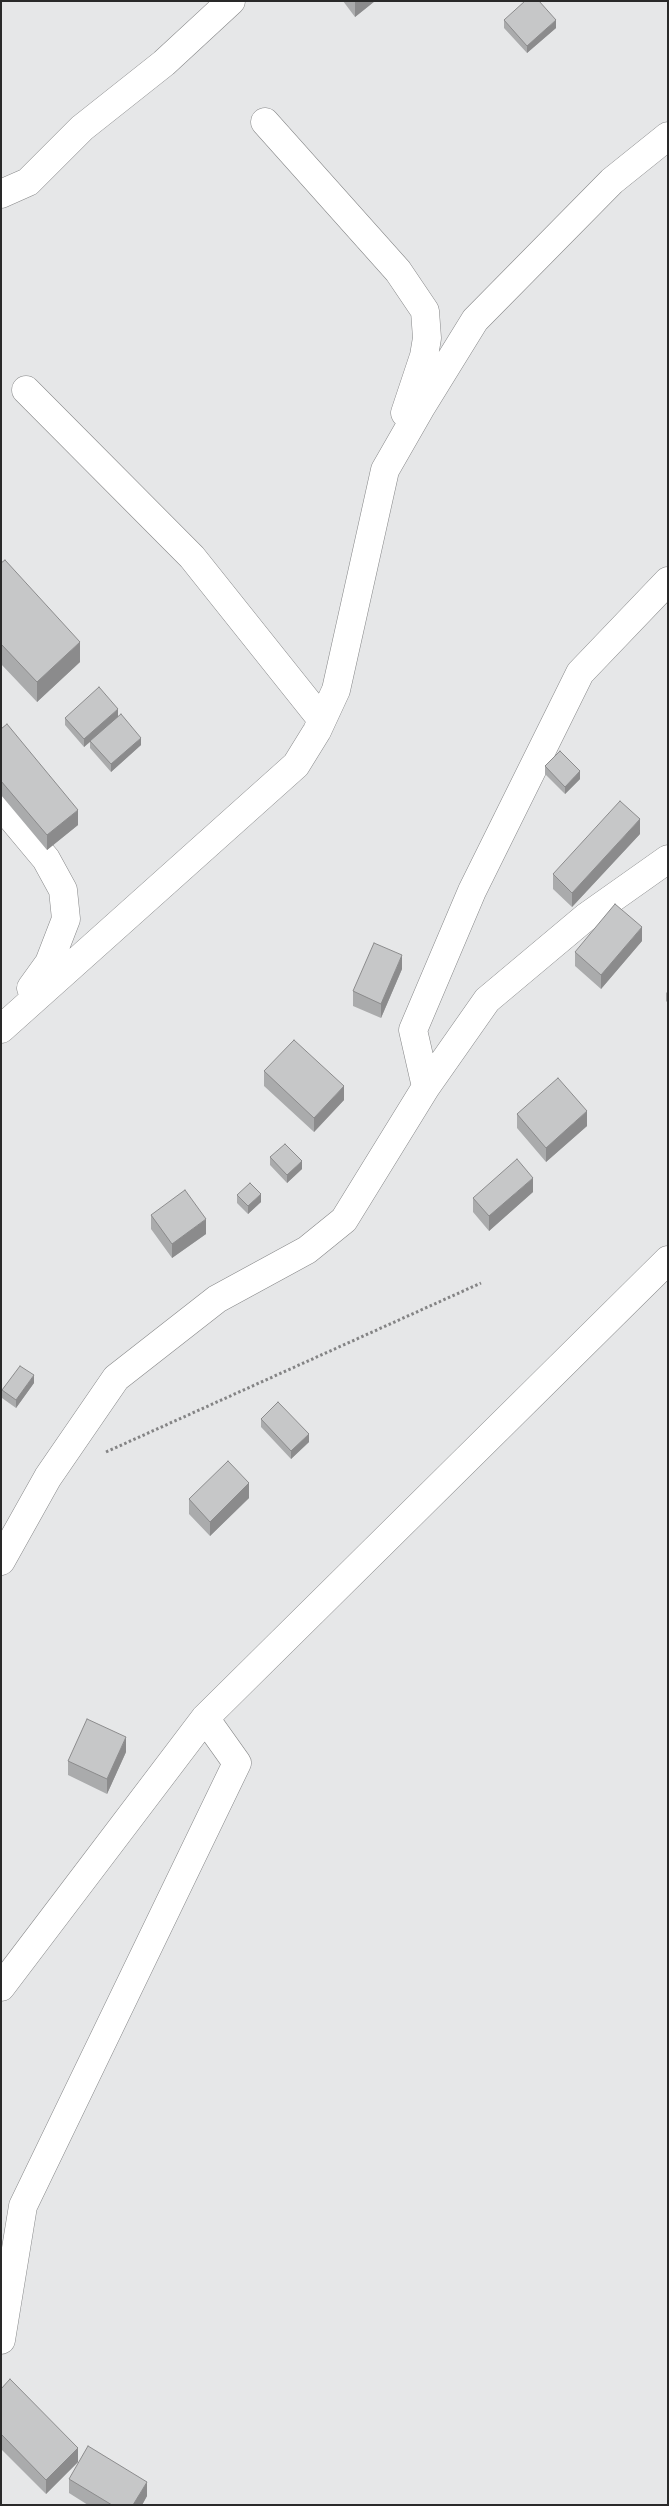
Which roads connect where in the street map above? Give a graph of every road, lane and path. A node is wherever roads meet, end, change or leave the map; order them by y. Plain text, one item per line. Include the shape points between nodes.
1 (231, 1) edge
2 (265, 122) dead end
3 (668, 136) edge
4 (1, 194) edge
5 (26, 390) dead end
6 (385, 470) junction
7 (668, 581) edge
8 (322, 720) junction
9 (1, 805) edge
10 (668, 859) edge
11 (1, 1029) edge
12 (426, 1087) junction
13 (668, 1260) edge
14 (481, 1283) dead end
15 (103, 1453) dead end
16 (1, 1561) edge
17 (206, 1718) junction
18 (1, 1987) edge
19 (1, 2340) edge

1 - 4 street via 164,63 82,128 28,182
2 - 6 street via 398,271 425,311 427,338 424,356
3 - 6 street via 612,181 475,320
5 - 8 street via 192,557
6 - 8 street via 336,690
7 - 12 street via 580,673 472,891 413,1030
8 - 11 street via 296,765
9 - 11 street via 46,859 63,890 66,919 50,963
10 - 12 street via 586,917 487,1000
12 - 16 street via 344,1220 307,1250 217,1299 116,1378 48,1477
13 - 17 street
14 - 15 path
17 - 18 street
17 - 19 street via 237,1763 23,2206

